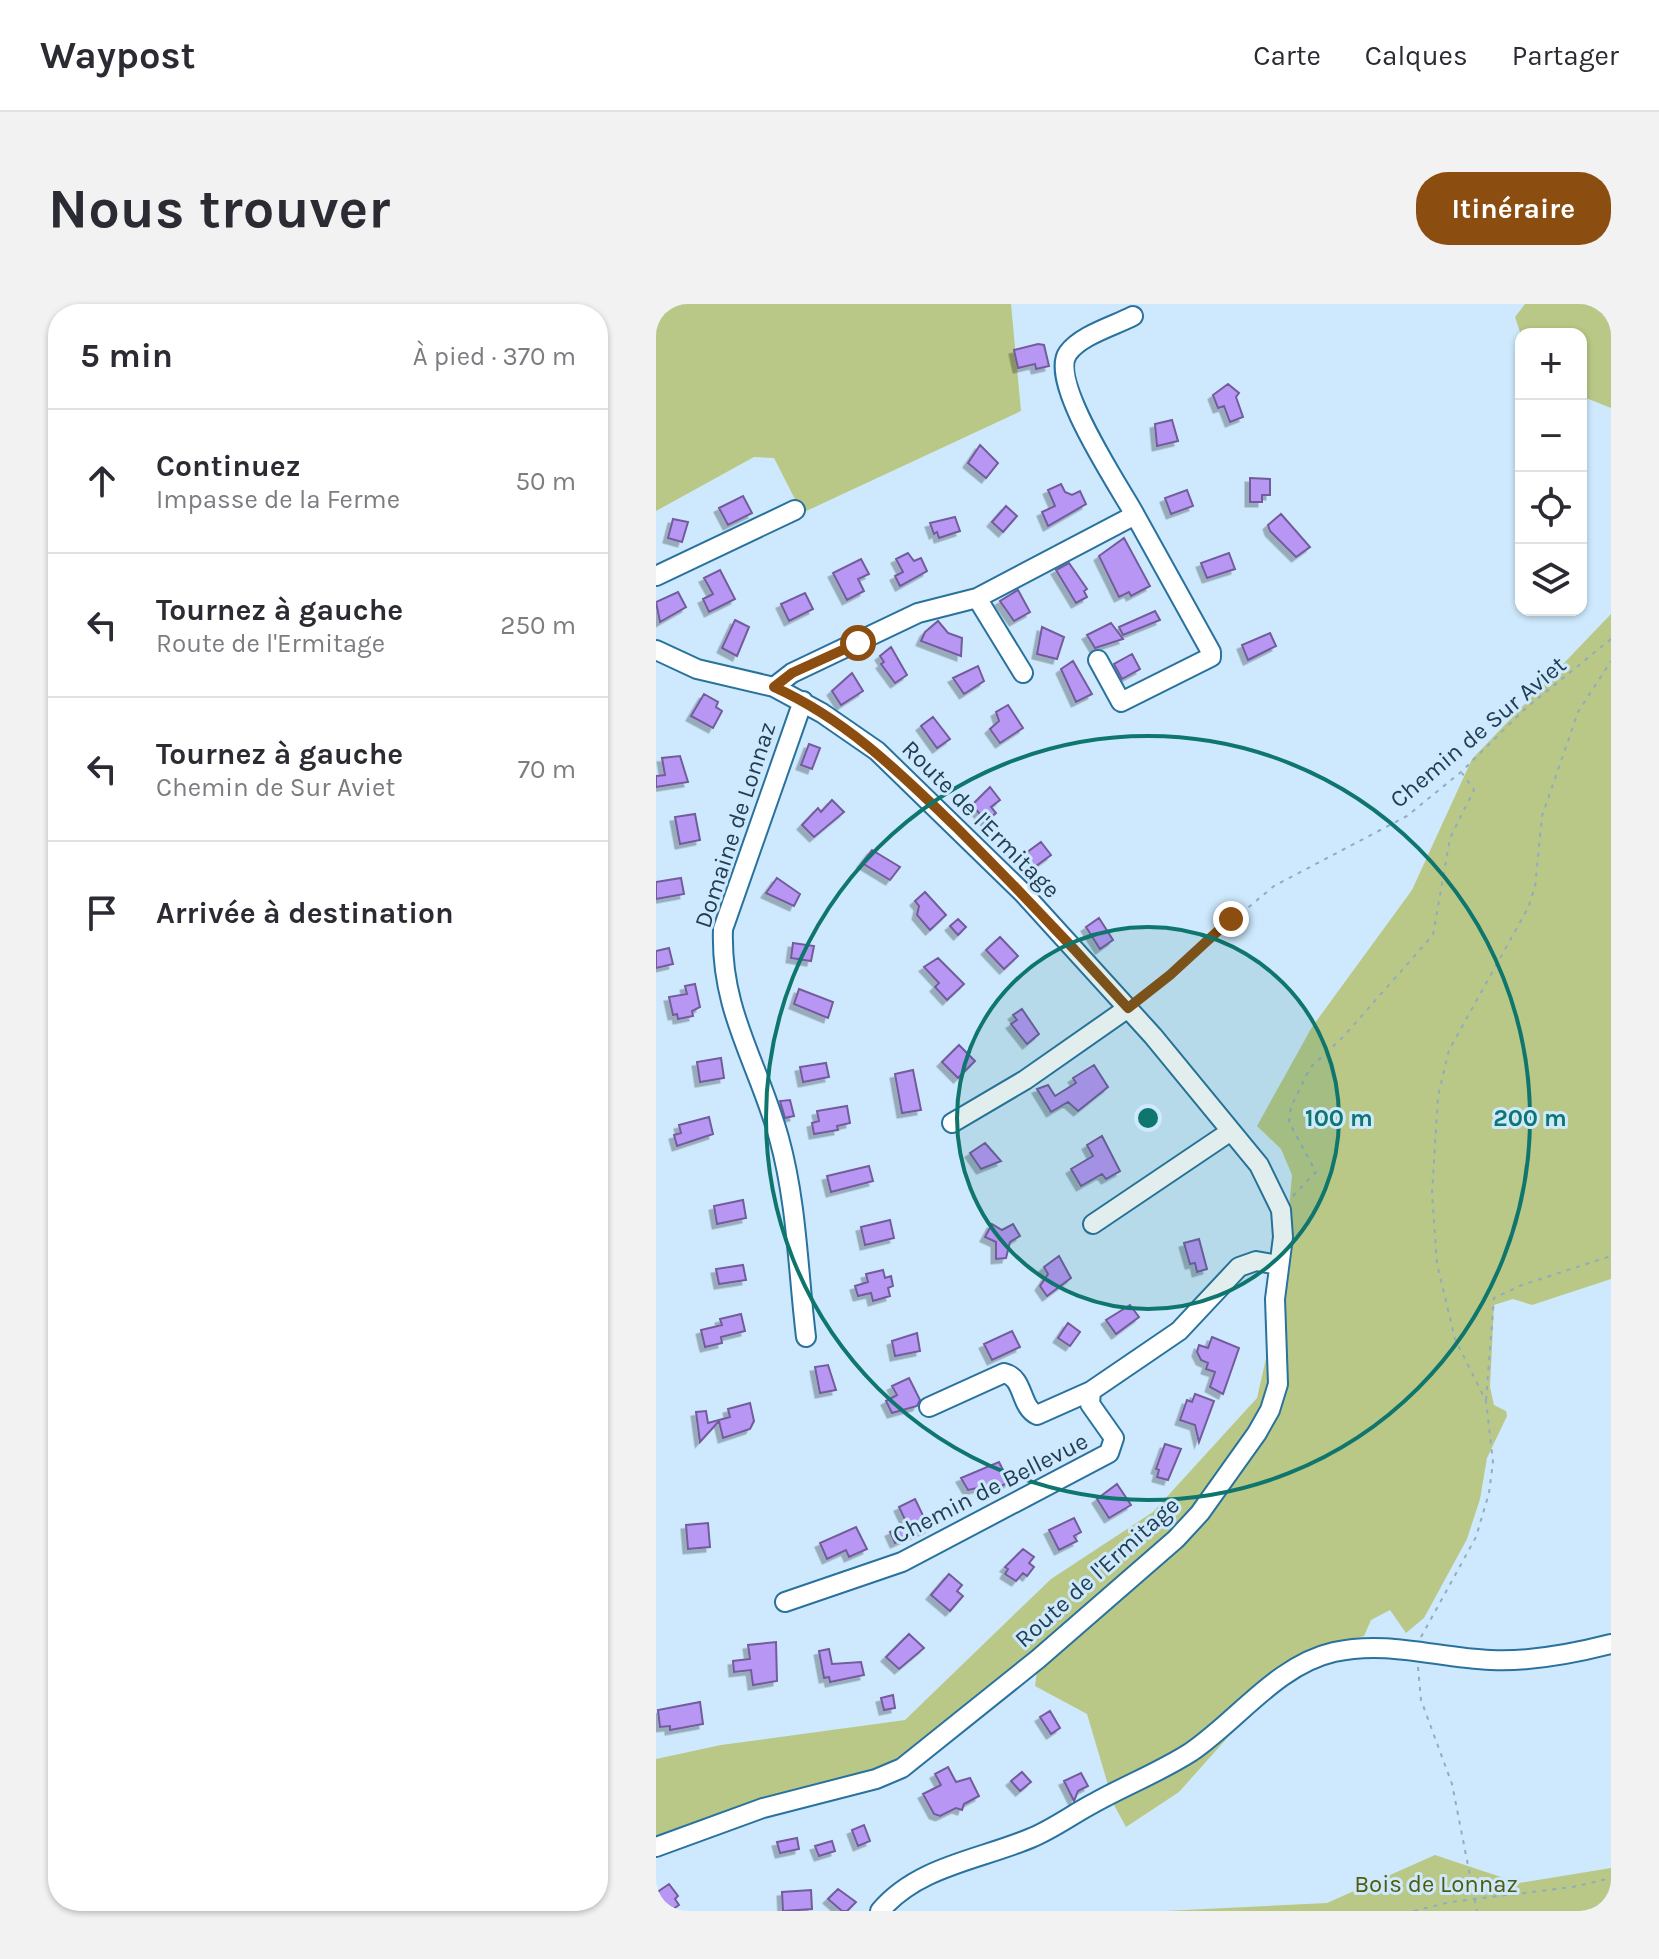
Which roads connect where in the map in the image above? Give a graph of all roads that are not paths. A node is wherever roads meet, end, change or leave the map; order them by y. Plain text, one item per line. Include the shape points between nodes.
1 (1133, 316) dead end
2 (795, 510) dead end
3 (1135, 515) junction
4 (656, 576) edge
5 (977, 598) junction
6 (656, 650) edge
7 (1098, 660) dead end
8 (1023, 673) dead end
9 (774, 687) junction
10 (803, 701) junction
11 (1128, 1008) junction
12 (952, 1123) dead end
13 (1229, 1128) junction
14 (1094, 1218) dead end
15 (1278, 1265) junction
16 (806, 1337) dead end
17 (1091, 1391) junction
18 (929, 1407) dead end
19 (785, 1602) dead end
20 (1611, 1644) edge
21 (656, 1847) edge
22 (880, 1911) edge

1 - 3 street via 1073,347 1063,371 1076,408
2 - 4 street
3 - 5 street
3 - 7 street via 1211,657 1121,702
5 - 8 street
5 - 9 street via 918,613 792,673
6 - 9 street, Route de l'Ermitage via 697,669
9 - 10 street, Route de l'Ermitage
10 - 11 street, Route de l'Ermitage via 886,759 1030,900
10 - 16 street, Domaine de Lonnaz via 723,929 721,966 729,1006 780,1140 794,1211
11 - 12 street
11 - 13 street, Route de l'Ermitage
13 - 14 street
13 - 15 street, Route de l'Ermitage via 1266,1176 1281,1210
15 - 17 street via 1256,1261 1239,1267 1179,1331
15 - 21 street, Route de l'Ermitage via 1280,1370 1275,1397 1257,1433 1176,1539 902,1768
17 - 18 street via 1037,1415 1028,1408 1016,1379 1004,1373
17 - 19 street, Chemin de Bellevue via 1090,1404 1114,1438 1109,1453 902,1562
20 - 22 street via 1516,1660 1363,1647 1308,1661 1174,1762 1031,1838 913,1882

